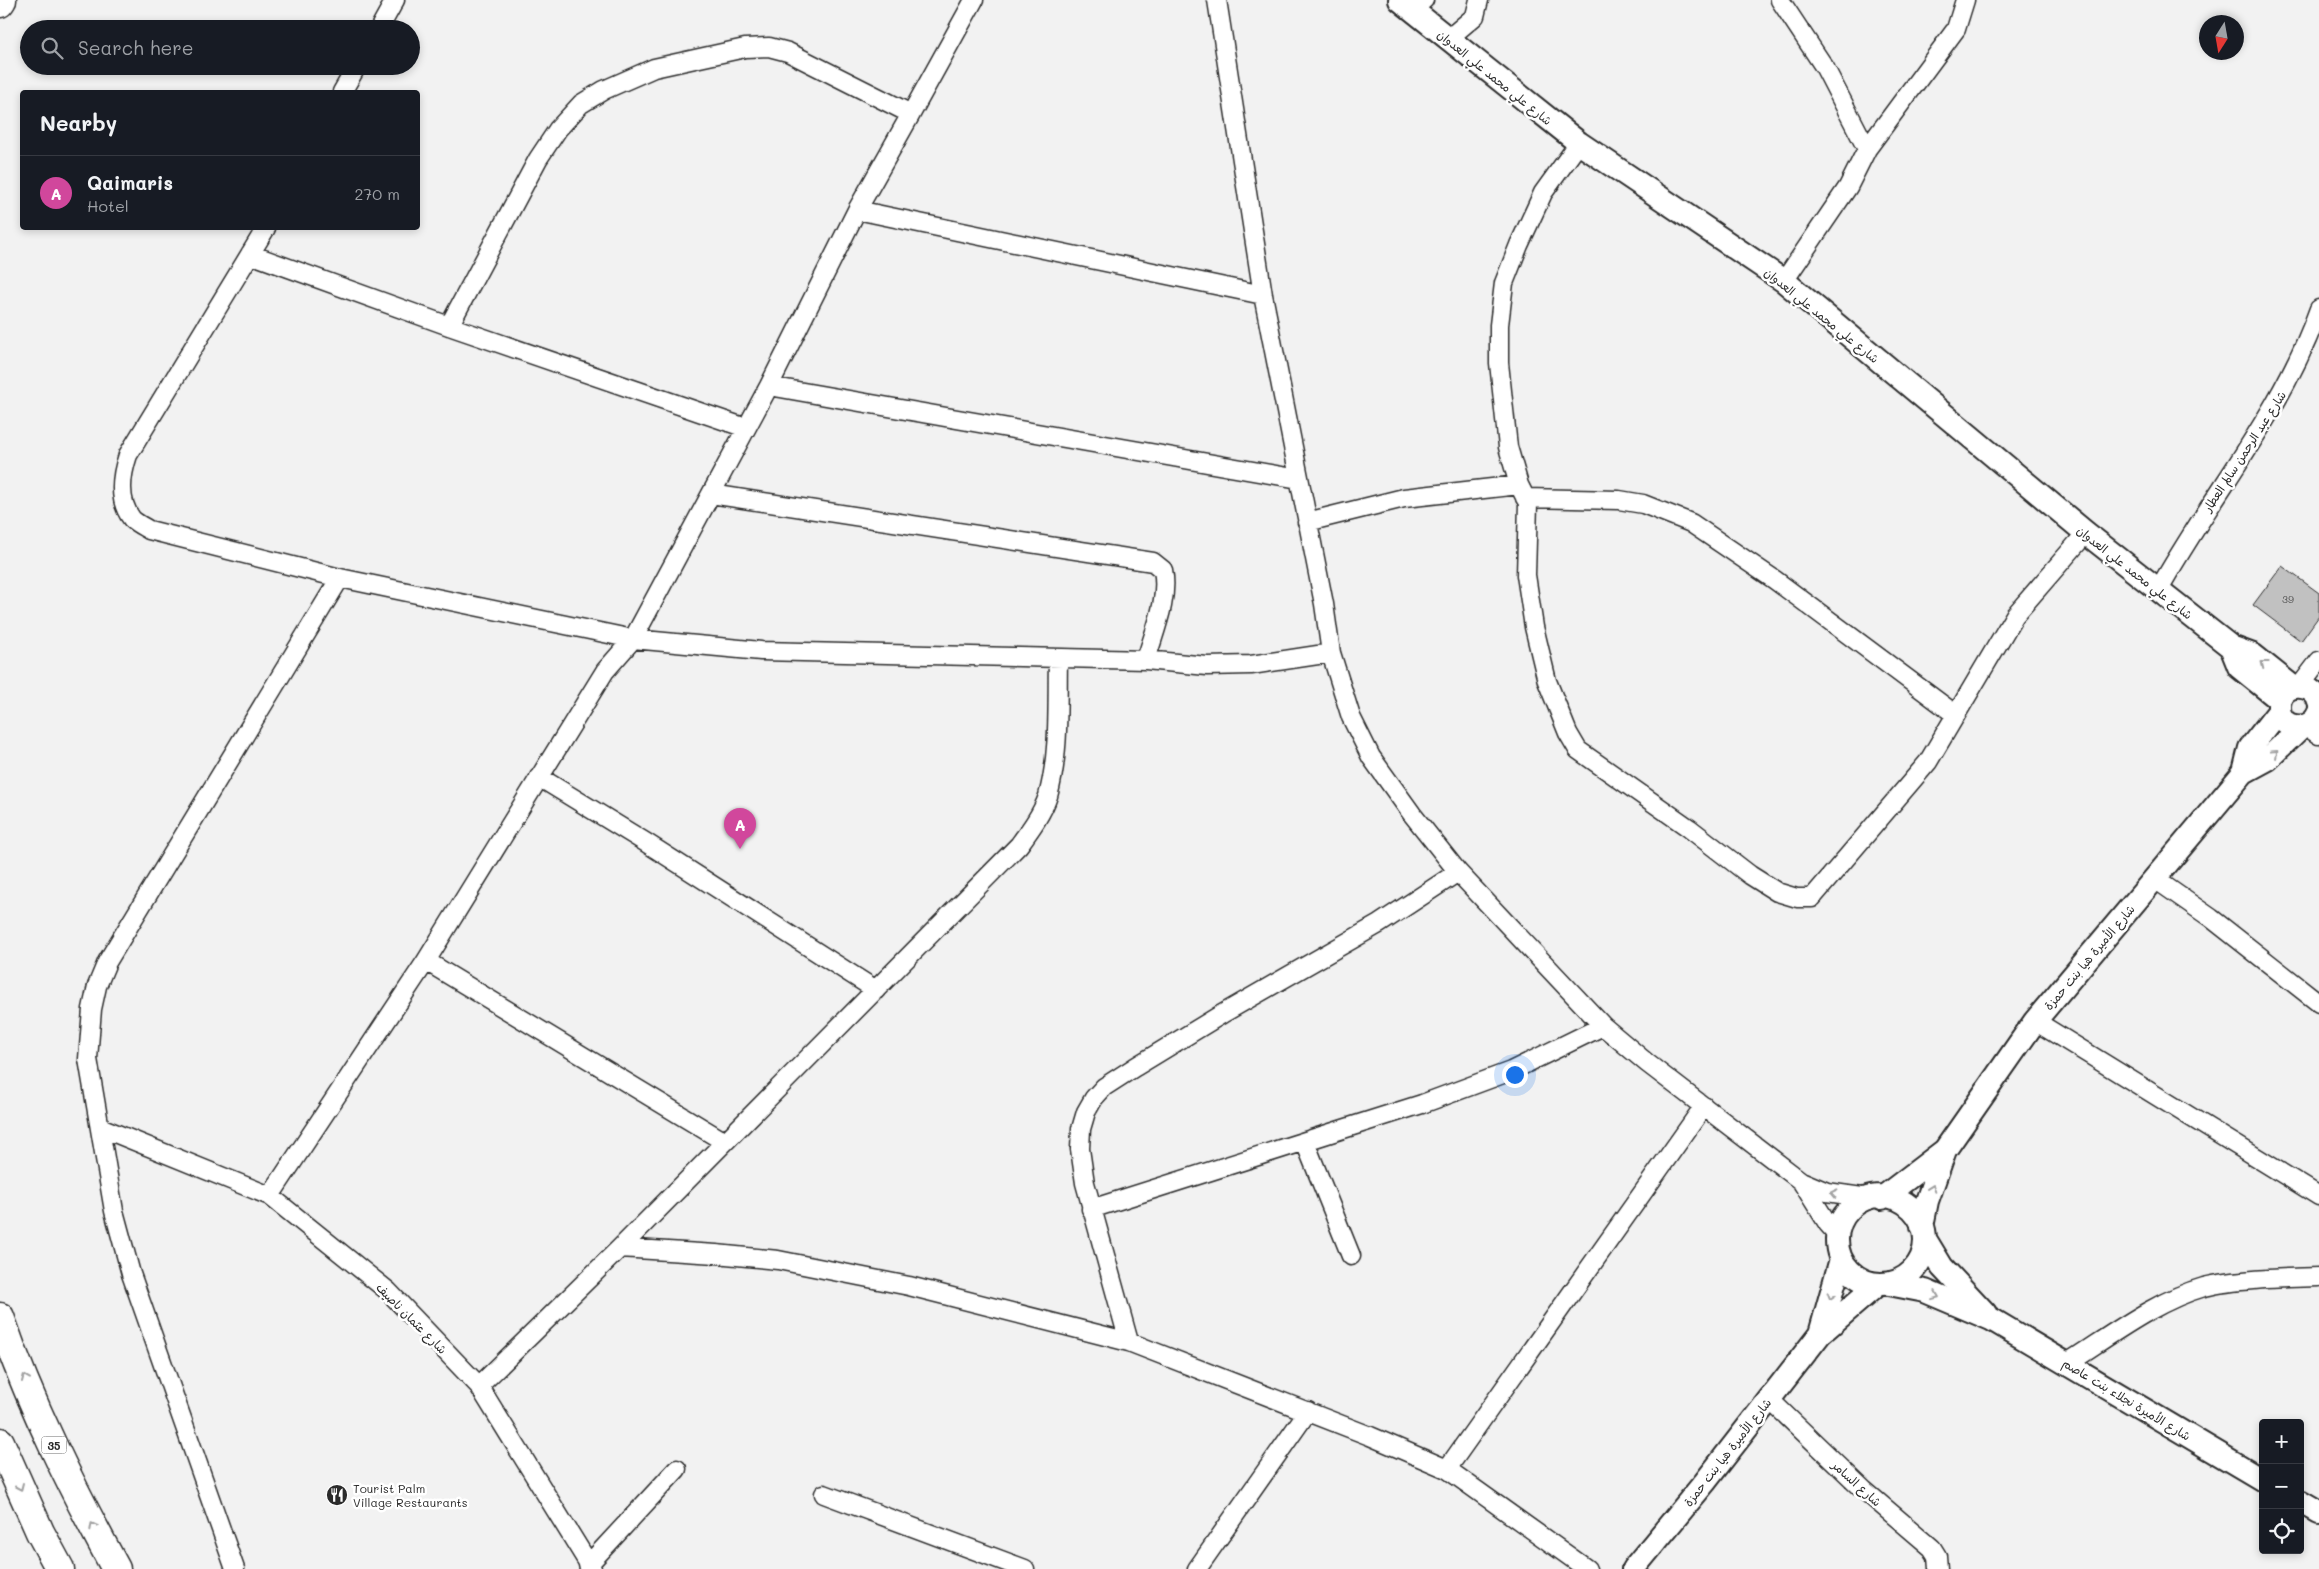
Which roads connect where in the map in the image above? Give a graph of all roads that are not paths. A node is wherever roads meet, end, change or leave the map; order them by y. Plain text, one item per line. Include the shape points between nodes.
1 (395, 0) edge
2 (974, 0) edge
3 (1217, 0) edge
4 (1479, 0) edge
5 (1780, 0) edge
6 (1965, 0) edge
7 (1411, 3) edge
8 (383, 20) edge
9 (1448, 39) junction
10 (352, 75) edge
11 (343, 90) edge
12 (910, 114) junction
13 (1579, 143) junction
14 (1867, 149) junction
15 (857, 210) junction
16 (265, 230) edge
17 (250, 254) junction
18 (1784, 281) junction
19 (1264, 295) junction
20 (2319, 308) edge
21 (449, 326) junction
22 (769, 386) junction
23 (746, 428) junction
24 (1299, 479) junction
25 (1522, 491) junction
26 (711, 494) junction
27 (1307, 522) junction
28 (2086, 534) junction
29 (340, 578) junction
30 (2159, 589) junction
31 (633, 639) junction
32 (1330, 654) junction
33 (1058, 659) junction
34 (1146, 660) junction
35 (2319, 661) edge
36 (2305, 707) edge
37 (1956, 715) junction
38 (539, 777) junction
39 (1458, 872) junction
40 (2154, 879) junction
41 (426, 961) junction
42 (876, 990) junction
43 (2319, 1003) edge
44 (2035, 1021) junction
45 (1603, 1026) junction
46 (1704, 1106) junction
47 (100, 1128) junction
48 (725, 1142) junction
49 (1305, 1142) junction
50 (1945, 1150) junction
51 (1801, 1181) junction
52 (270, 1196) junction
53 (2319, 1196) edge
54 (1876, 1198) junction
55 (1091, 1210) junction
56 (1924, 1233) junction
57 (1837, 1234) junction
58 (620, 1248) junction
59 (1351, 1256) dead end
60 (1841, 1259) junction
61 (2319, 1277) edge
62 (1884, 1284) junction
63 (0, 1318) edge
64 (1991, 1319) junction
65 (1820, 1334) junction
66 (1129, 1342) junction
67 (2067, 1363) junction
68 (478, 1386) junction
69 (1769, 1399) junction
70 (1308, 1411) junction
71 (0, 1442) edge
72 (677, 1469) dead end
73 (1447, 1470) junction
74 (2259, 1478) edge
75 (824, 1494) dead end
76 (2304, 1504) edge
77 (2319, 1513) edge
78 (590, 1567) edge
79 (60, 1569) edge
80 (116, 1569) edge
81 (235, 1569) edge
82 (1025, 1569) edge
83 (1197, 1569) edge
84 (1587, 1569) edge
85 (1633, 1569) edge
86 (1938, 1569) edge

1 - 8 street
2 - 12 street
3 - 19 street
4 - 9 street via 1474,16
5 - 14 street via 1825,68
6 - 14 street via 1956,30
7 - 9 street, شارع علي محمد علي العدوان
9 - 13 street, شارع علي محمد علي العدوان
10 - 11 street
12 - 15 street
12 - 21 street via 788,52 769,47 745,48 654,68 604,90 581,104 568,117 538,159
13 - 18 street, شارع علي محمد علي العدوان
13 - 25 street via 1543,193 1504,283 1499,363 1508,447
14 - 18 street via 1848,187
15 - 19 street
15 - 22 street
16 - 17 street
17 - 21 street
17 - 29 street via 128,456 121,482 124,504 133,520 149,530
18 - 28 street, شارع علي محمد علي العدوان
19 - 24 street
20 - 30 street, شارع عبد الرحمن سالم العطار via 2298,364 2277,402 2187,539
21 - 23 street
22 - 23 street
22 - 24 street
23 - 26 street
24 - 27 street
25 - 27 street via 1404,498
25 - 37 street via 1644,504 1691,523 1776,580
25 - 37 street via 1528,502 1526,575 1534,627 1547,681 1578,750 1689,828 1750,876 1777,892 1797,898 1812,898 1928,762
26 - 31 street
26 - 34 street via 1153,562 1163,570 1164,596
27 - 32 street via 1324,604
28 - 30 street, شارع علي محمد علي العدوان
28 - 37 street via 2015,615
29 - 31 street
29 - 47 street via 107,962 92,1009 89,1049 92,1091
30 - 36 street, شارع علي محمد علي العدوان via 2231,647 2253,655
31 - 33 street via 761,651
31 - 38 street via 605,671
32 - 34 street via 1251,665 1207,666
32 - 39 street via 1351,717 1371,757
33 - 34 street
33 - 42 street via 1054,763 1047,798 1034,825 1019,846
35 - 36 street, شارع الأميرة هيا بنت حمزة
36 - 40 street, شارع الأميرة هيا بنت حمزة via 2250,748 2244,772
38 - 41 street
38 - 42 street
39 - 45 street
39 - 55 street via 1379,924 1222,1014 1104,1087 1086,1112 1081,1129 1080,1149
40 - 43 street via 2211,918
40 - 44 street, شارع الأميرة هيا بنت حمزة
41 - 48 street
41 - 52 street
42 - 48 street
44 - 50 street, شارع الأميرة هيا بنت حمزة
44 - 53 street
45 - 46 street
45 - 49 street via 1511,1071
46 - 51 street
46 - 73 street
47 - 52 street, شارع عثمان ناصيف
47 - 81 street via 114,1210 131,1274
48 - 58 street
49 - 55 street
49 - 59 street
50 - 54 street, شارع الأميرة هيا بنت حمزة
56 -> 50 street, شارع الأميرة هيا بنت حمزة via 1927,1201
54 -> 51 street via 1827,1192
51 - 57 street
52 - 68 street, شارع عثمان ناصيف via 388,1291
54 - 56 street via 1895,1199 1907,1205 1916,1214
54 - 57 street via 1857,1203 1848,1211
55 - 66 street
56 - 62 street via 1923,1252 1918,1263 1906,1276
56 - 64 street, شارع الأميرة نجلاء بنت عاصم via 1942,1267
57 - 60 street
58 - 66 street via 778,1260 909,1286
58 - 68 street
60 - 62 street via 1856,1277
60 -> 65 street, شارع الأميرة هيا بنت حمزة
61 - 67 street via 2205,1287 2167,1301
62 -> 64 street, شارع الأميرة نجلاء بنت عاصم via 1925,1291
62 - 65 street, شارع الأميرة هيا بنت حمزة
80 -> 63 highway, 35 via 82,1506
64 - 67 street, شارع الأميرة نجلاء بنت عاصم
65 - 69 street, شارع الأميرة هيا بنت حمزة
66 - 70 street
67 - 74 street, شارع الأميرة نجلاء بنت عاصم
68 - 78 street, شارع عثمان ناصيف
69 - 85 street, شارع الأميرة هيا بنت حمزة
69 - 86 street, شارع السامر via 1864,1490 1932,1548
70 - 73 street
70 - 83 street
71 -> 79 highway
72 - 78 street
73 - 84 street
75 - 82 street
76 - 77 street

